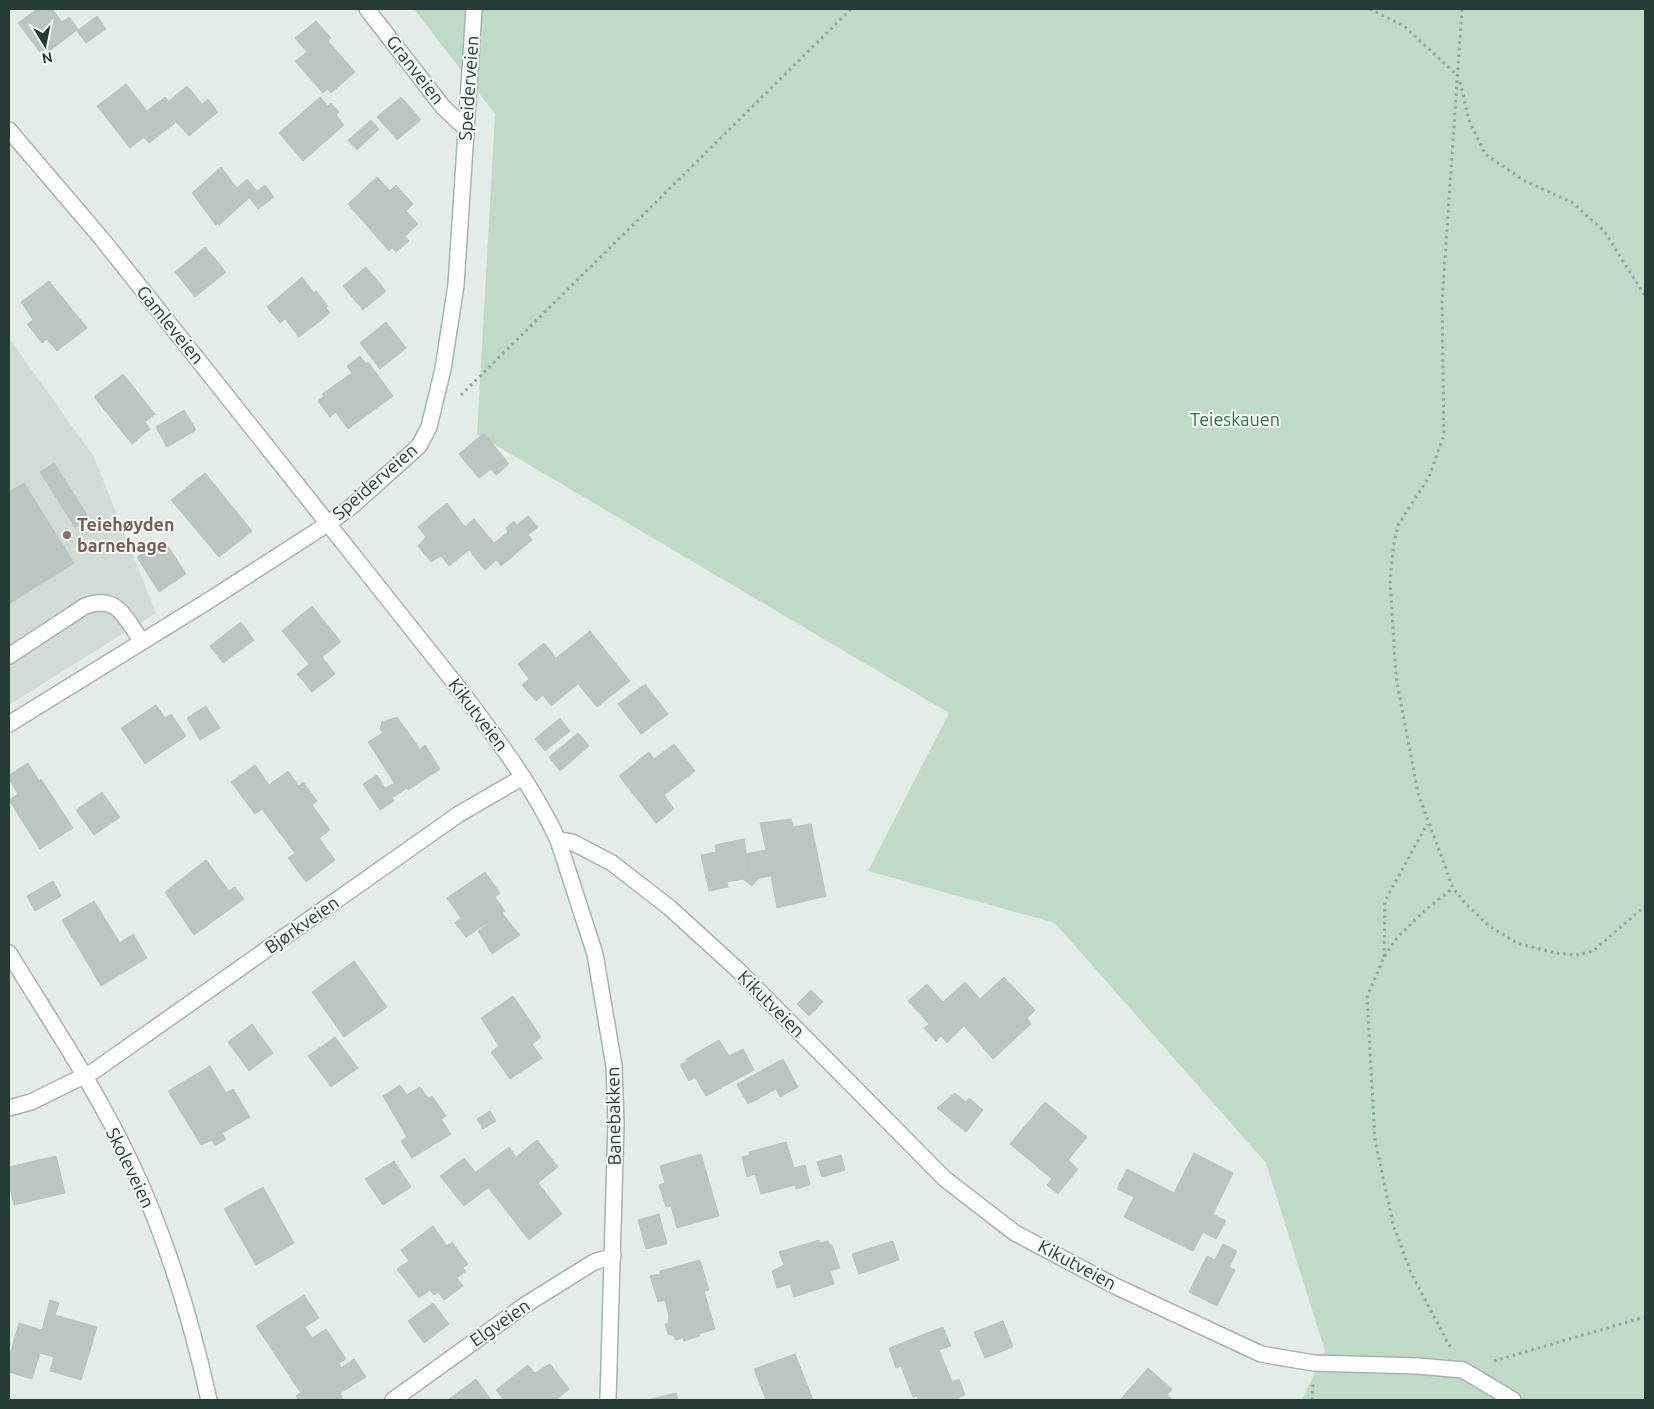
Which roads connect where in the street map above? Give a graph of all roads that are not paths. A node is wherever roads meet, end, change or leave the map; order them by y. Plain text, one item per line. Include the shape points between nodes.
1 (367, 9) edge
2 (474, 9) edge
3 (466, 129) junction
4 (9, 130) edge
5 (329, 522) junction
6 (142, 642) junction
7 (9, 656) edge
8 (9, 724) edge
9 (523, 777) junction
10 (558, 840) junction
11 (9, 954) edge
12 (83, 1076) junction
13 (9, 1108) edge
14 (613, 1256) junction
15 (210, 1400) edge
16 (393, 1400) edge
17 (608, 1400) edge
18 (1513, 1400) edge

1 - 3 street, Granveien via 443,107
2 - 3 street, Speiderveien
3 - 5 street, Speiderveien via 456,285 443,369 429,427 412,453
4 - 5 street, Gamleveien
5 - 6 street, Speiderveien
5 - 9 street, Kikutveien
6 - 7 street via 114,605 96,602
6 - 8 street, Speiderveien
9 - 10 street, Kikutveien
9 - 12 street, Bjørkveien via 459,814
10 - 14 street, Banebakken via 595,954 614,1066
10 - 18 street, Kikutveien via 572,842 612,863 670,908 739,971 945,1179 1015,1233 1115,1286 1261,1354 1314,1364 1463,1370
11 - 12 street, Skoleveien
12 - 13 street, Bjørkveien via 30,1102
12 - 15 street, Skoleveien via 131,1162 160,1232 192,1328
14 - 16 street, Elgveien via 594,1262 525,1305
14 - 17 street, Banebakken

